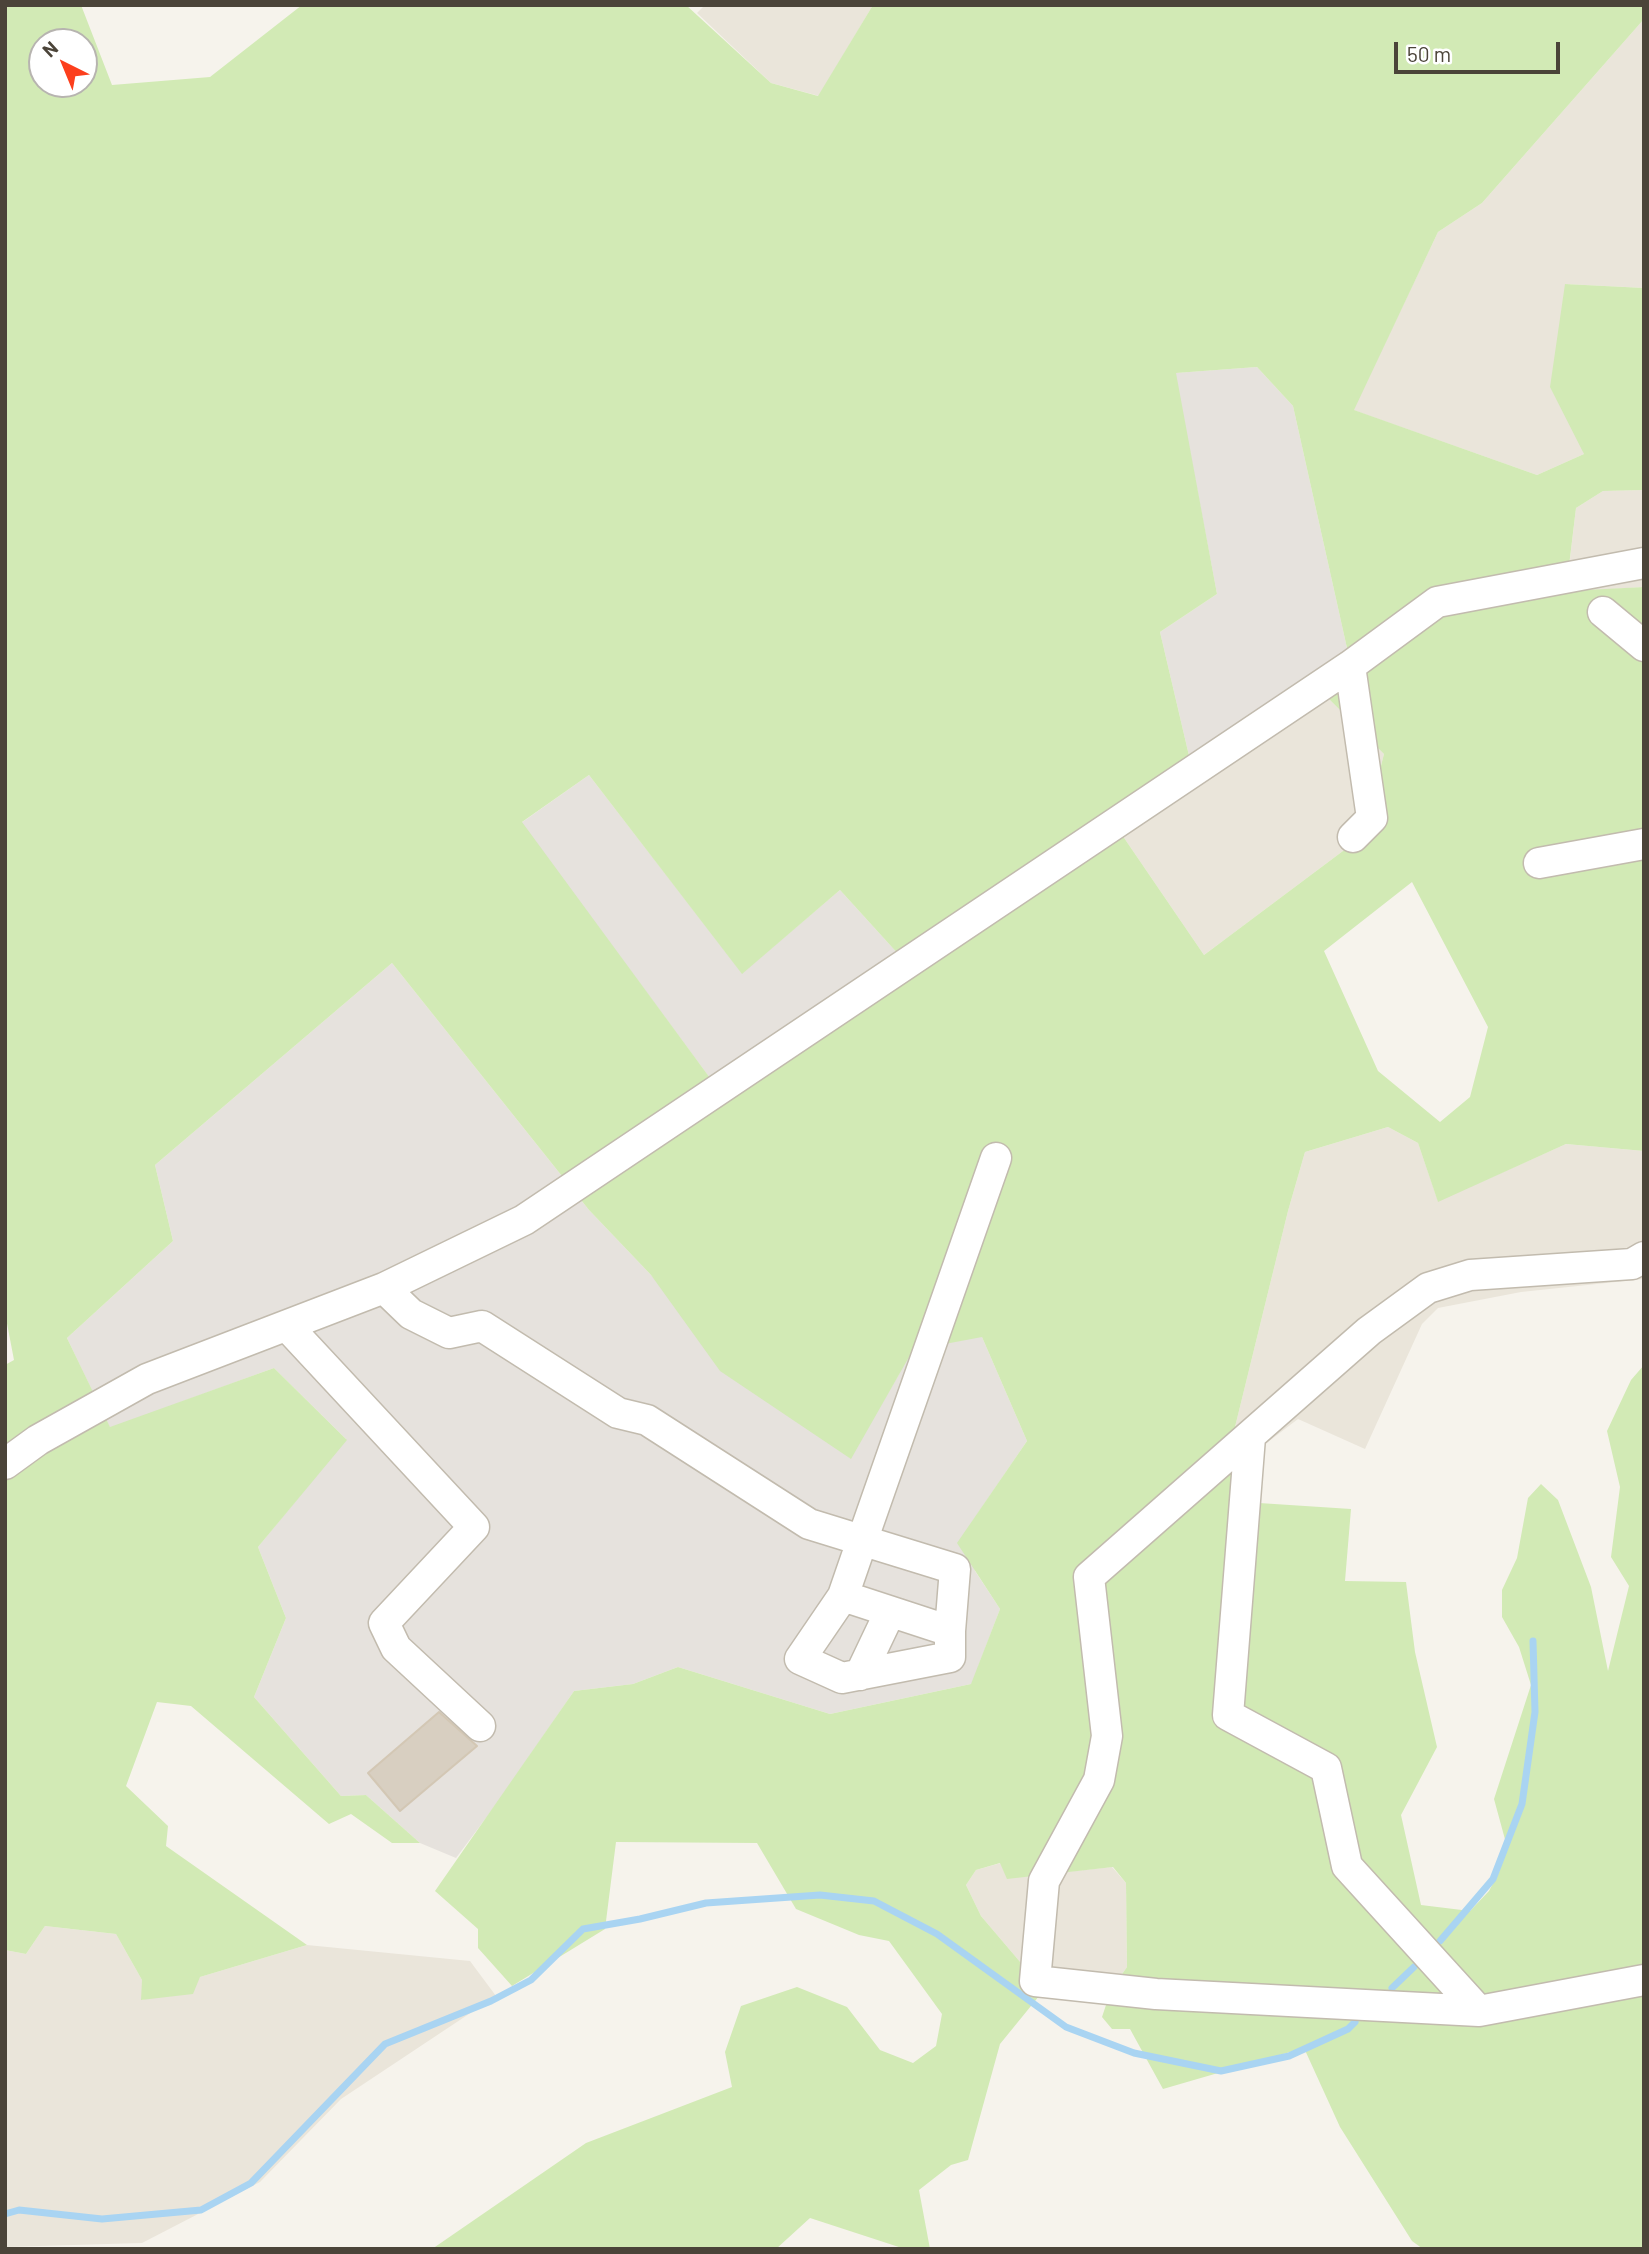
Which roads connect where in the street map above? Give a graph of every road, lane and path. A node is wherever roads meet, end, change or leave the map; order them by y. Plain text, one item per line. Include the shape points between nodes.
1 (1644, 563) edge
2 (1603, 612) dead end
3 (1644, 646) edge
4 (1350, 666) junction
5 (1353, 837) dead end
6 (1644, 844) edge
7 (1539, 863) dead end
8 (996, 1158) dead end
9 (1644, 1256) edge
10 (384, 1288) junction
11 (287, 1326) junction
12 (1250, 1437) junction
13 (5, 1464) edge
14 (862, 1541) junction
15 (843, 1596) junction
16 (890, 1612) junction
17 (950, 1631) junction
18 (860, 1675) junction
19 (480, 1726) dead end
20 (1644, 1980) edge
21 (1479, 2011) junction

1 - 4 street via 1437,602
2 - 3 street
4 - 5 street via 1372,818
4 - 10 street via 524,1220
6 - 7 street
8 - 14 street
9 - 12 street via 1632,1264 1470,1275 1428,1288 1369,1331
10 - 11 street
10 - 14 street via 411,1314 449,1334 482,1326 618,1413 648,1420 809,1524
11 - 13 street via 146,1379 38,1440
11 - 19 street via 474,1527 384,1623 396,1648
12 - 21 street via 1228,1715 1326,1768 1347,1866
12 - 21 street via 1089,1577 1107,1736 1100,1780 1044,1881 1035,1981 1156,1994
14 - 15 street
14 - 17 street via 955,1569
15 - 16 street
15 - 18 street via 800,1659 842,1678
16 - 17 street
16 - 18 street
17 - 18 street via 950,1657
20 - 21 street

